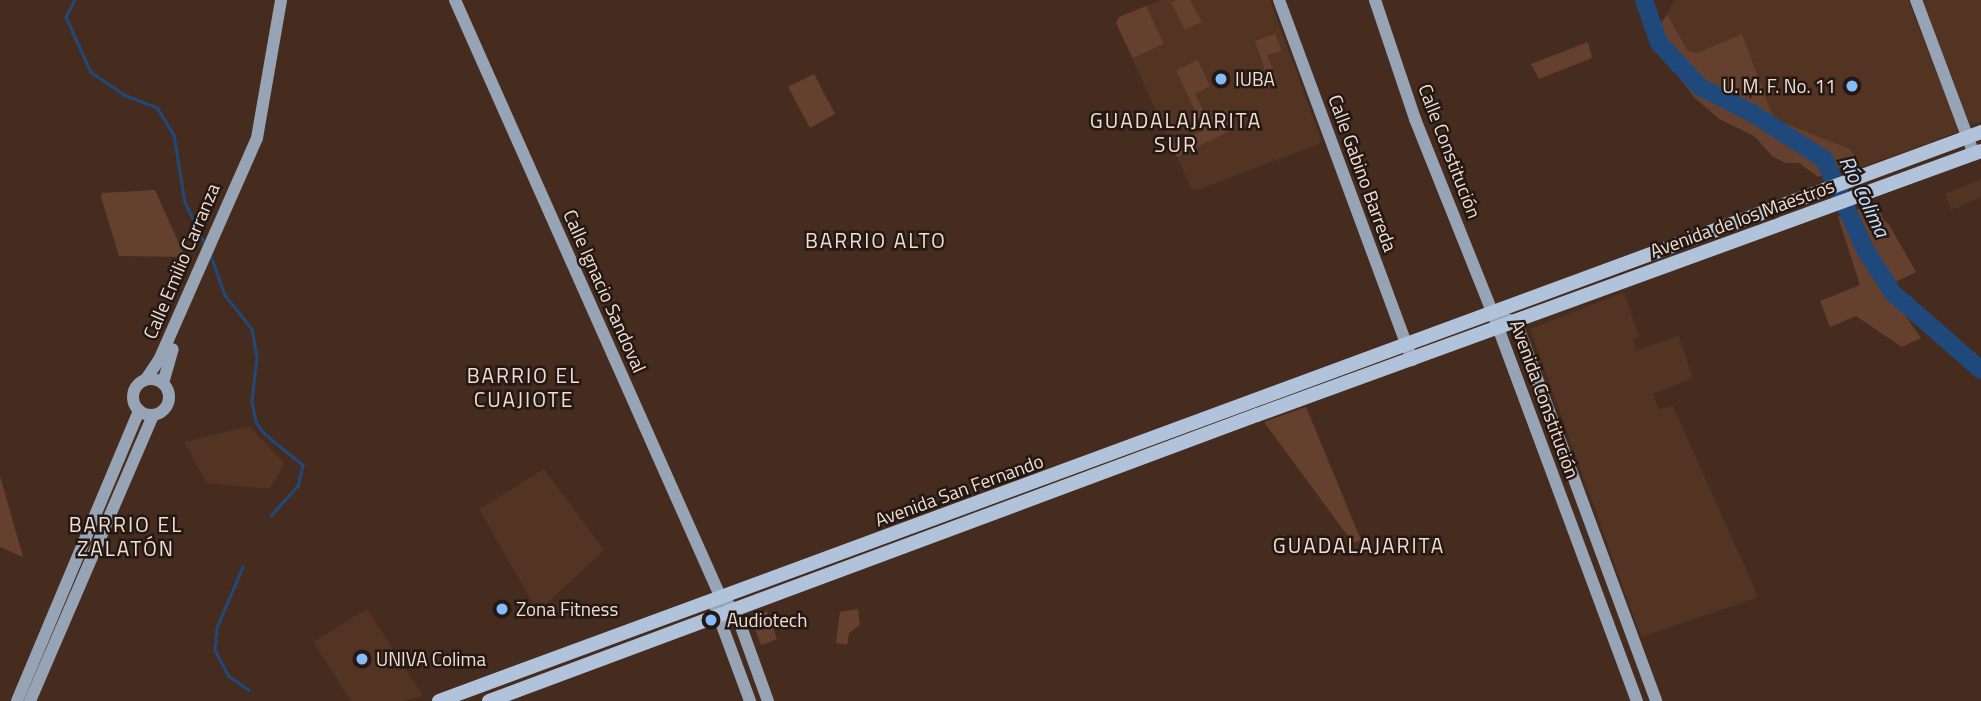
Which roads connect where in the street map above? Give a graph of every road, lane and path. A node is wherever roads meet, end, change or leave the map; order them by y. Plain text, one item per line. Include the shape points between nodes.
1 (281, 0) edge
2 (455, 0) edge
3 (1279, 0) edge
4 (1375, 0) edge
5 (1916, 0) edge
6 (1974, 134) edge
7 (1977, 152) edge
8 (204, 265) junction
9 (1493, 314) junction
10 (1516, 322) junction
11 (1498, 328) junction
12 (1409, 353) junction
13 (146, 379) junction
14 (163, 383) junction
15 (139, 411) junction
16 (153, 415) junction
17 (717, 599) junction
18 (735, 610) junction
19 (718, 616) junction
20 (17, 701) edge
21 (30, 701) edge
22 (439, 701) edge
23 (489, 701) edge
24 (750, 701) edge
25 (768, 701) edge
26 (1637, 701) edge
27 (1656, 701) edge

1 - 8 street, Calle Emilio Carranza via 257,138
2 - 17 street, Calle Ignacio Sandoval
3 - 12 street, Calle Gabino Barreda
4 - 9 street, Calle Constitución via 1415,119
5 - 6 street
6 - 7 street
6 - 9 main road, Avenida de los Maestros
7 - 10 main road, Avenida de los Maestros
8 - 13 street, Calle Emilio Carranza
8 - 14 street, Calle Emilio Carranza
9 - 10 street, Avenida Constitución
9 - 11 street, Avenida Constitución
9 - 12 main road, Avenida San Fernando
10 - 11 main road, Avenida San Fernando
10 - 27 street, Avenida Constitución
11 - 12 main road, Avenida San Fernando
11 - 26 street, Avenida Constitución
12 - 17 main road, Avenida San Fernando
12 - 18 main road, Avenida San Fernando
13 - 14 street
13 - 15 street via 132,396
14 - 16 street via 168,404
15 - 16 street
15 - 20 street
16 - 21 street
17 - 18 street
17 - 19 street, Calle Ignacio Sandoval
17 - 22 main road, Avenida San Fernando
18 - 19 main road, Avenida San Fernando
18 - 25 street
19 - 23 main road, Avenida San Fernando
19 - 24 street, Calle Ignacio Sandoval

